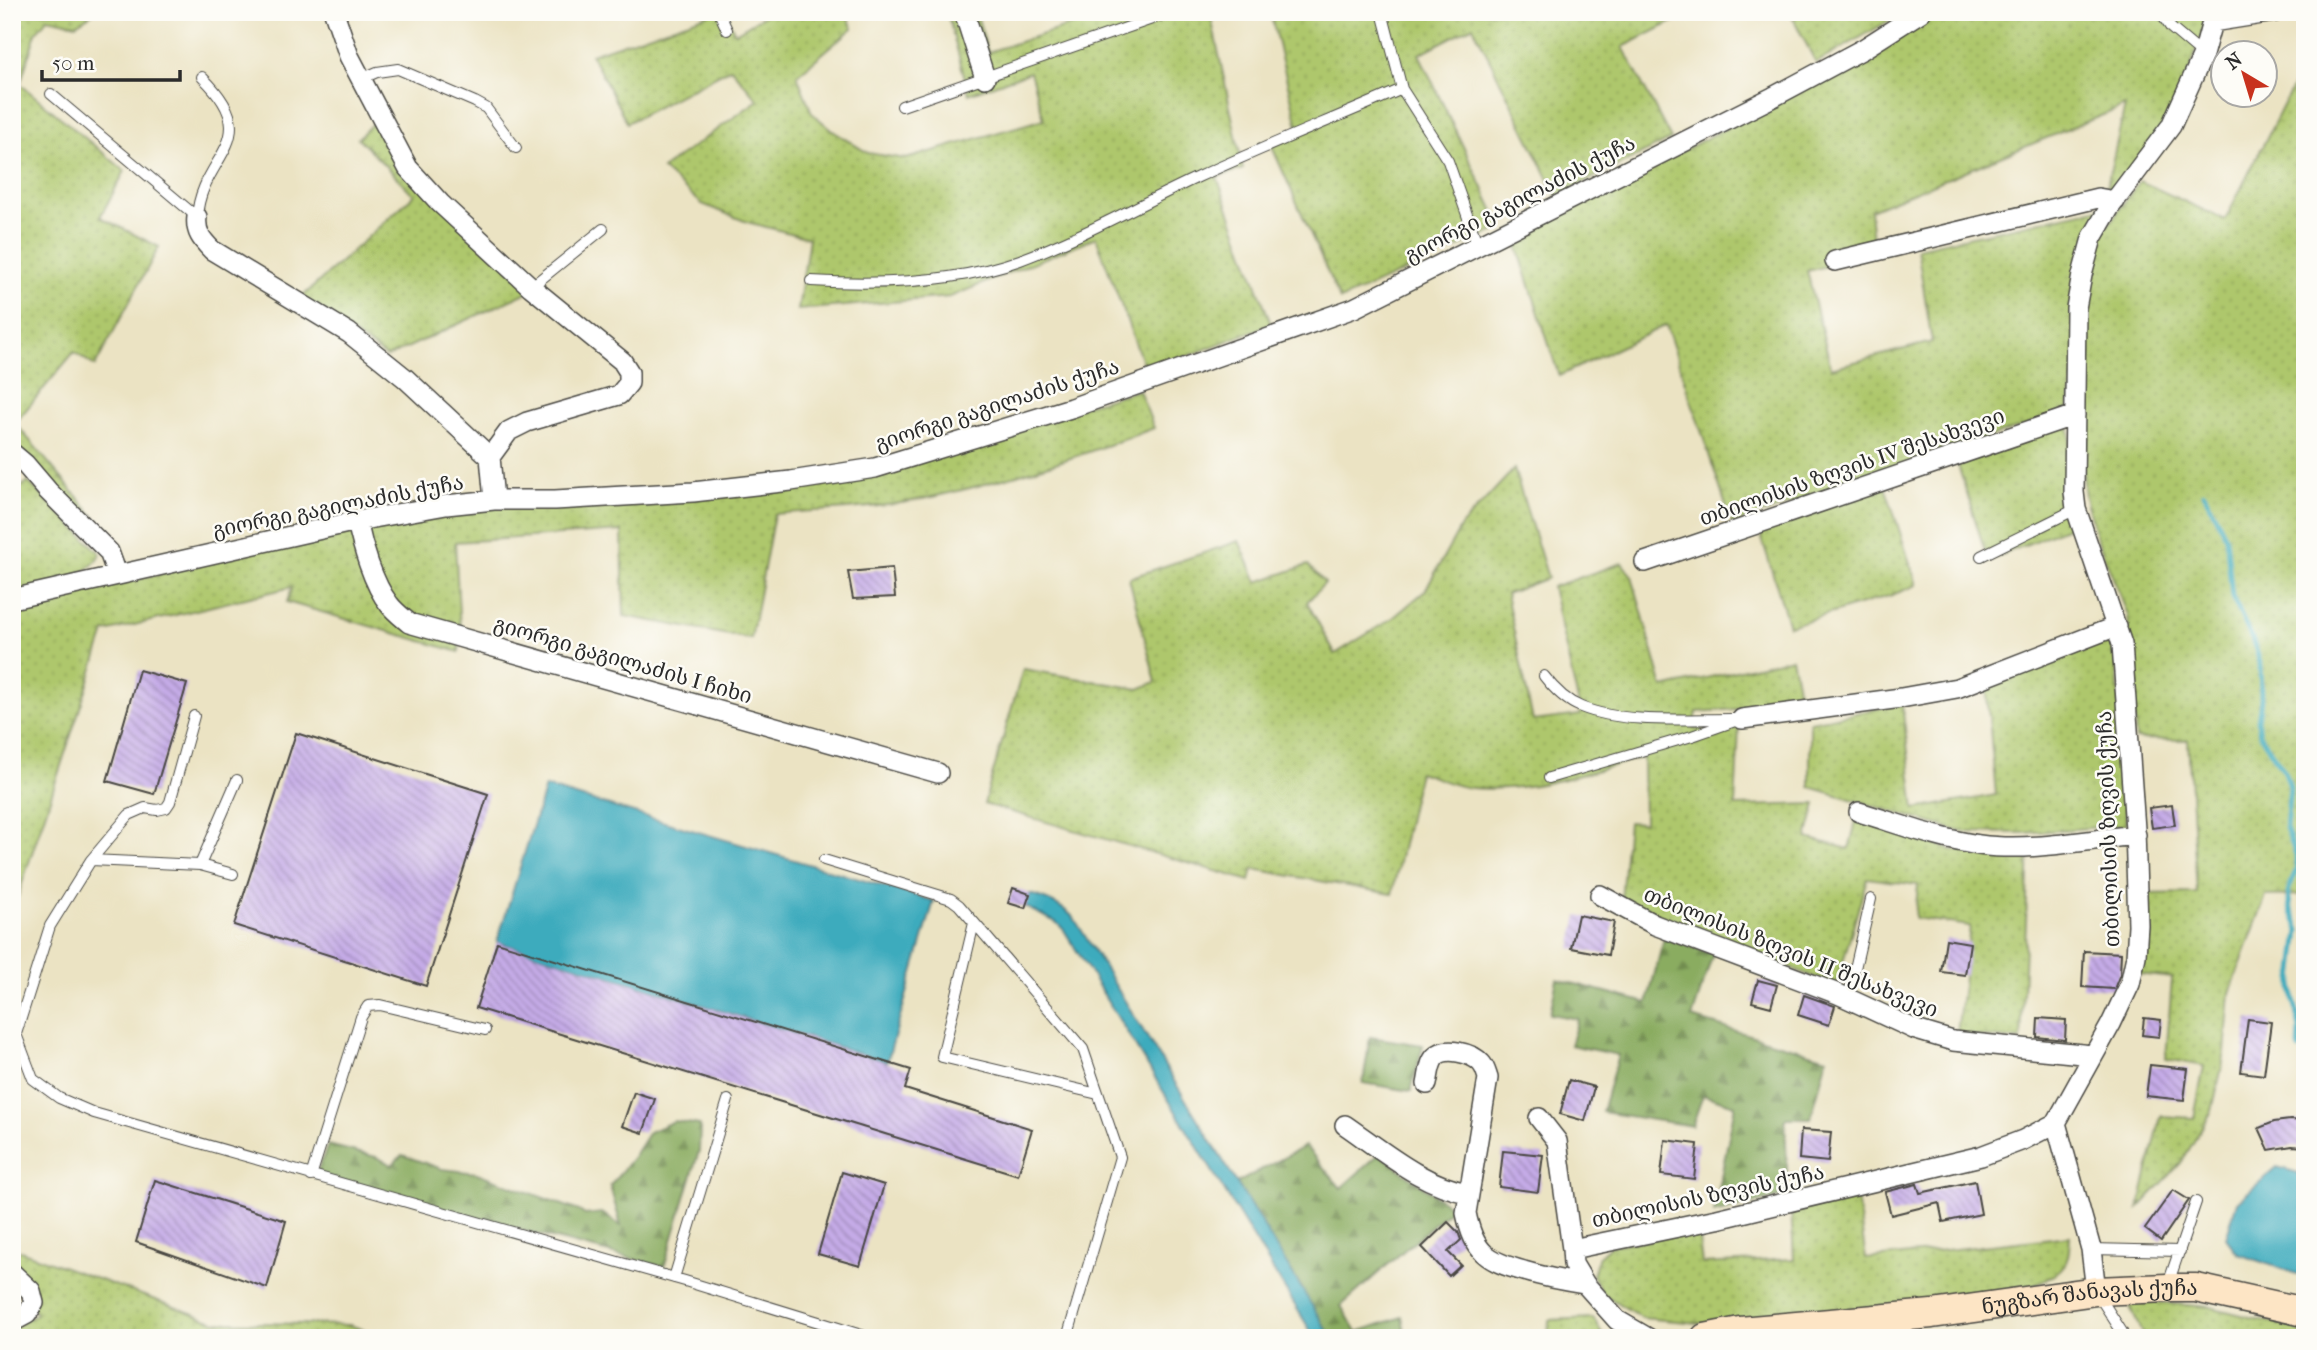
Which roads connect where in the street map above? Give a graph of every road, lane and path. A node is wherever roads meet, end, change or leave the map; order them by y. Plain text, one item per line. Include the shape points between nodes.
1 (334, 12) edge
2 (719, 12) edge
3 (964, 12) edge
4 (1172, 12) edge
5 (1381, 12) edge
6 (1921, 12) edge
7 (2160, 12) edge
8 (2276, 12) edge
9 (2211, 17) edge
10 (727, 30) dead end
11 (2203, 55) junction
12 (202, 77) dead end
13 (985, 78) junction
14 (361, 79) junction
15 (1402, 89) junction
16 (51, 94) dead end
17 (902, 106) dead end
18 (516, 148) dead end
19 (2115, 201) junction
20 (197, 217) junction
21 (603, 229) dead end
22 (1479, 246) junction
23 (1835, 261) dead end
24 (811, 281) dead end
25 (531, 287) junction
26 (2075, 415) junction
27 (12, 453) edge
28 (490, 457) junction
29 (495, 500) junction
30 (2076, 509) junction
31 (357, 521) junction
32 (1981, 556) dead end
33 (1645, 562) dead end
34 (117, 574) junction
35 (12, 599) edge
36 (2118, 626) junction
37 (1544, 676) dead end
38 (194, 716) dead end
39 (1742, 719) junction
40 (938, 773) dead end
41 (1549, 778) dead end
42 (237, 780) dead end
43 (1859, 812) dead end
44 (2136, 835) junction
45 (92, 860) junction
46 (824, 860) dead end
47 (200, 866) junction
48 (233, 874) dead end
49 (1600, 895) dead end
50 (1871, 899) dead end
51 (974, 923) junction
52 (1847, 999) junction
53 (485, 1030) dead end
54 (2092, 1055) junction
55 (1427, 1084) dead end
56 (1098, 1094) junction
57 (728, 1100) dead end
58 (1539, 1118) dead end
59 (2056, 1123) junction
60 (1345, 1125) dead end
61 (311, 1176) junction
62 (1469, 1193) junction
63 (2196, 1202) dead end
64 (1572, 1249) junction
65 (2091, 1249) junction
66 (2180, 1251) junction
67 (12, 1273) edge
68 (674, 1278) junction
69 (1584, 1284) junction
70 (2167, 1288) junction
71 (2096, 1291) junction
72 (2305, 1312) edge
73 (1846, 1321) junction
74 (12, 1322) edge
75 (1620, 1329) edge
76 (870, 1338) edge
77 (1067, 1338) edge
78 (1648, 1338) edge
79 (1705, 1338) edge
80 (1883, 1338) edge
81 (2123, 1338) edge

1 - 14 street
2 - 10 lane
3 - 13 street
4 - 13 lane
5 - 15 lane
6 - 22 street, გიორგი გაგილაძის ქუჩა via 1863,49
7 - 11 lane via 2171,28
8 - 9 street
9 - 11 street, თბილისის ზღვის ქუჩა
11 - 19 street, თბილისის ზღვის ქუჩა via 2171,126
12 - 20 lane via 220,94 232,128 206,184
13 - 17 lane
14 - 18 lane via 398,69 475,102 486,108
14 - 25 street via 408,168
15 - 22 lane via 1448,161
15 - 24 lane via 1019,260 989,269 867,284
16 - 20 lane
19 - 23 street via 2098,198
19 - 26 street, თბილისის ზღვის ქუჩა via 2092,238 2082,275 2076,308
20 - 28 street via 200,238 212,250 349,333
21 - 25 lane
22 - 29 street, გიორგი გაგილაძის ქუჩა via 1354,308 1071,408 874,468 693,492
25 - 28 street via 622,361 629,383 619,395 509,431
26 - 30 street, თბილისის ზღვის ქუჩა
26 - 33 street, თბილისის ზღვის IV შესახვევი
27 - 34 street via 109,552
28 - 29 street
29 - 31 street, გიორგი გაგილაძის ქუჩა
30 - 32 lane
30 - 36 street, თბილისის ზღვის ქუჩა
31 - 34 street, გიორგი გაგილაძის ქუჩა
31 - 40 street, გიორგი გაგილაძის I ჩიხი via 376,580 388,603 409,623
34 - 35 street, გიორგი გაგილაძის ქუჩა
36 - 39 street via 1957,688
36 - 44 street, თბილისის ზღვის ქუჩა
37 - 39 lane via 1556,692 1581,707 1626,718
38 - 45 lane via 166,808 145,808 130,815
39 - 41 lane
42 - 47 lane
43 - 44 street via 1982,845 2022,846
44 - 54 street, თბილისის ზღვის ქუჩა via 2136,956 2130,984
45 - 47 lane
45 - 61 lane via 50,926 16,1034 33,1079 59,1098 94,1113
46 - 51 lane via 951,899
47 - 48 lane
49 - 52 street, თბილისის ზღვის II შესახვევი via 1655,925
50 - 52 lane
51 - 56 lane via 1083,1049
51 - 56 lane via 942,1057
52 - 54 street, თბილისის ზღვის II შესახვევი via 1953,1041
53 - 61 lane via 368,1006
54 - 59 street, თბილისის ზღვის ქუჩა
55 - 62 street via 1436,1055 1447,1051 1473,1057 1485,1067 1488,1078
56 - 77 lane via 1120,1157
57 - 68 lane
58 - 64 street via 1557,1141
59 - 64 street, თბილისის ზღვის ქუჩა via 1981,1156
59 - 65 street
60 - 62 street via 1428,1180
61 - 68 lane
62 - 69 street via 1469,1229 1485,1255 1498,1264
63 - 66 lane
64 - 69 street, თბილისის ზღვის ქუჩა via 1573,1264
65 - 66 lane
65 - 71 street
66 - 70 lane
67 - 74 street via 31,1291 34,1303 27,1314
68 - 76 lane
69 - 75 street, თბილისის ზღვის ქუჩა
70 - 71 main road, ნუგზარ შანავას ქუჩა
70 - 72 main road, ნუგზარ შანავას ქუჩა via 2196,1288
71 - 73 main road, ნუგზარ შანავას ქუჩა
71 - 81 lane
73 - 79 main road, ნუგზარ შანავას ქუჩა
73 - 80 lane
75 - 78 street, თბილისის ზღვის ქუჩა

